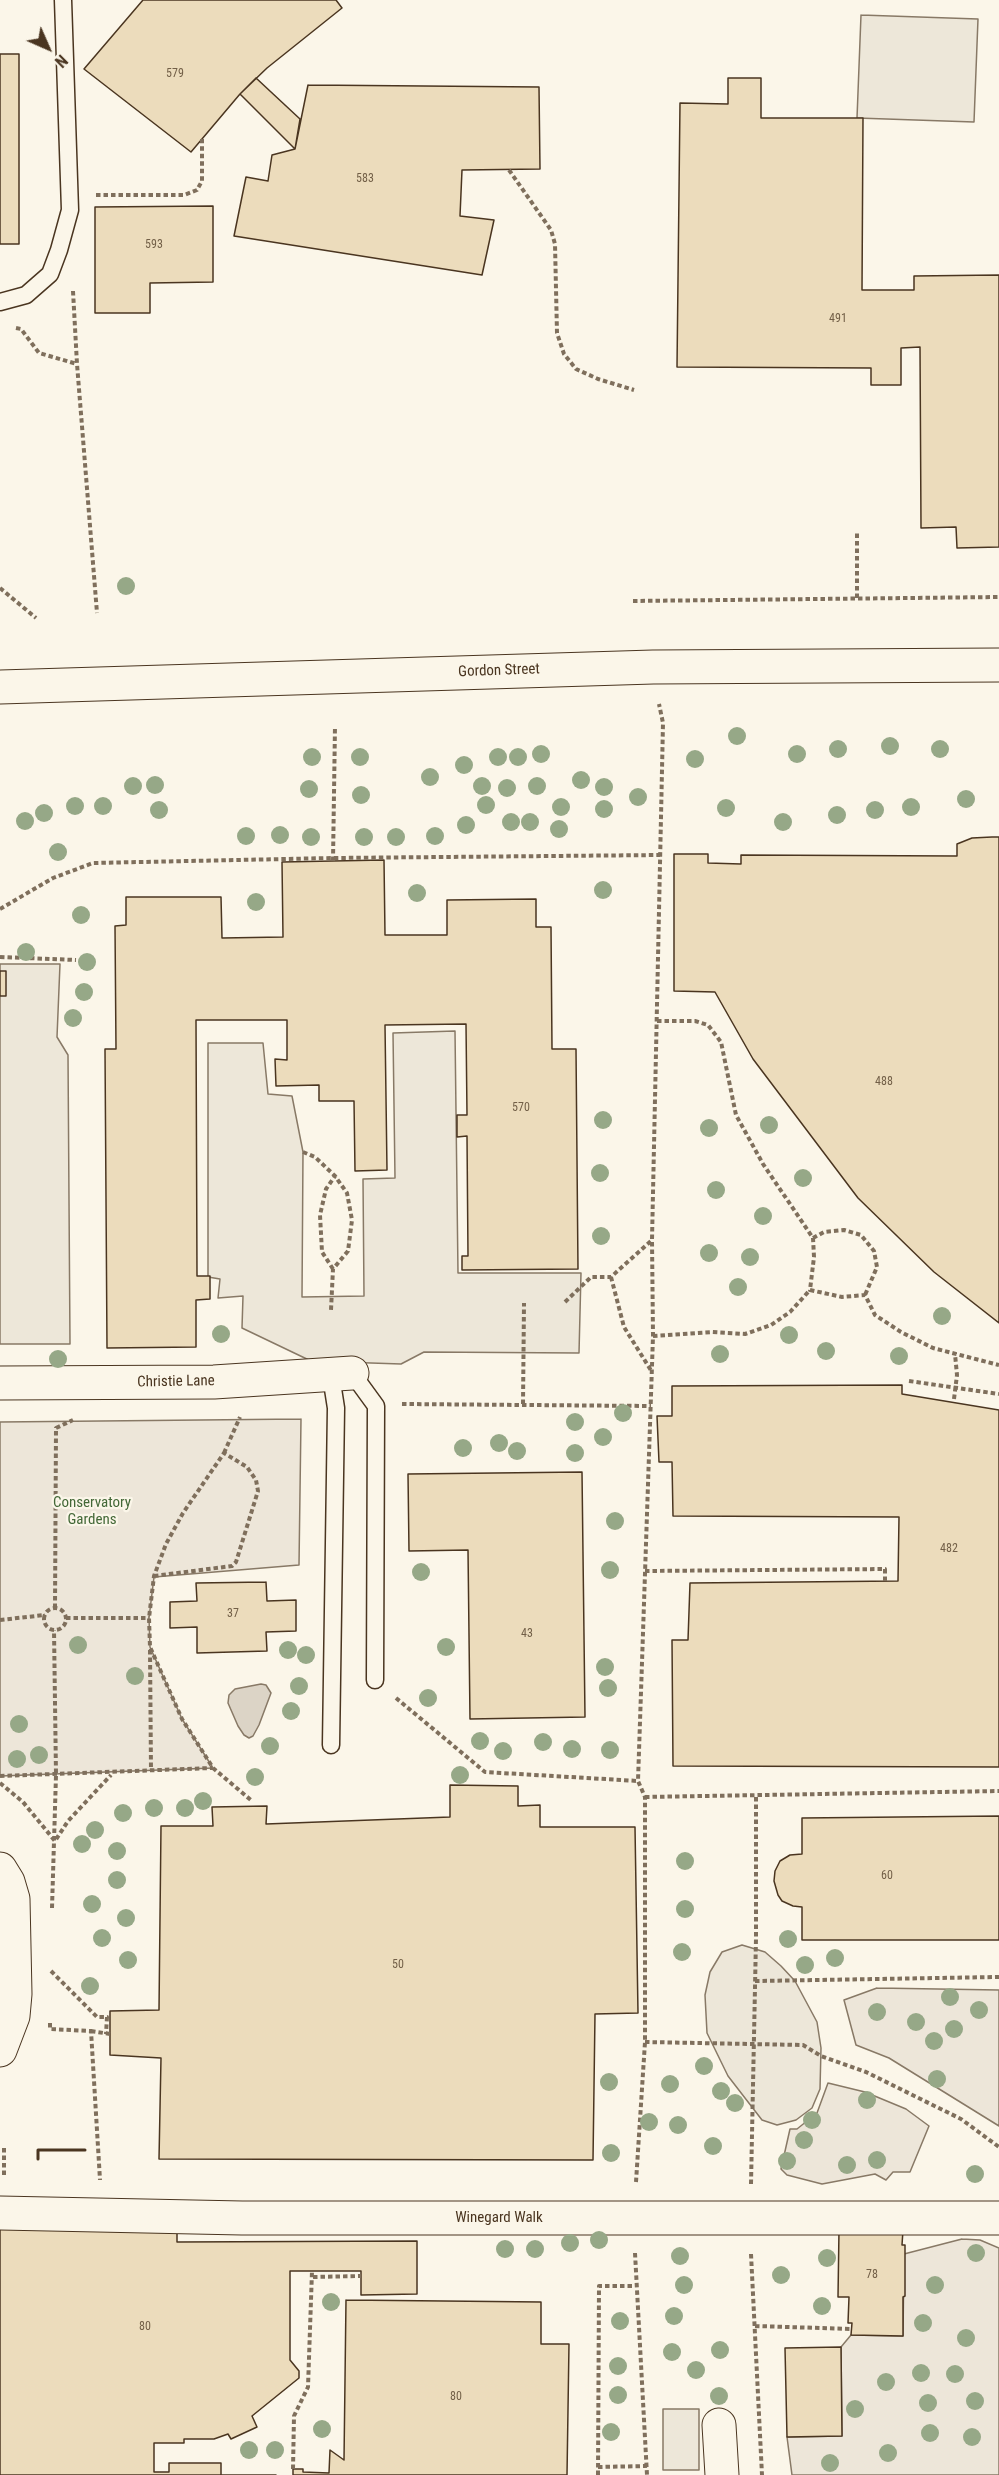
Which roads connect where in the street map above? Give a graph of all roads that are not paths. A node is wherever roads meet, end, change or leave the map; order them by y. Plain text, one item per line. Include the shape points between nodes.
1 (63, 0) edge
2 (0, 302) edge
3 (999, 665) edge
4 (0, 687) edge
5 (342, 1374) junction
6 (0, 1383) edge
7 (375, 1680) road end
8 (331, 1745) dead end
9 (0, 1869) edge
10 (0, 2050) edge
11 (0, 2213) edge
12 (999, 2218) edge
13 (719, 2425) dead end
14 (722, 2475) edge

1 - 2 lane via 70,210 50,274 26,295
3 - 4 street, Gordon Street via 653,666
5 - 6 street, Christie Lane via 214,1382
5 - 7 lane via 376,1406
5 - 8 lane via 336,1408
9 - 10 street via 13,1899 15,1994 13,2016
11 - 12 street, Winegard Walk via 242,2218
13 - 14 street

